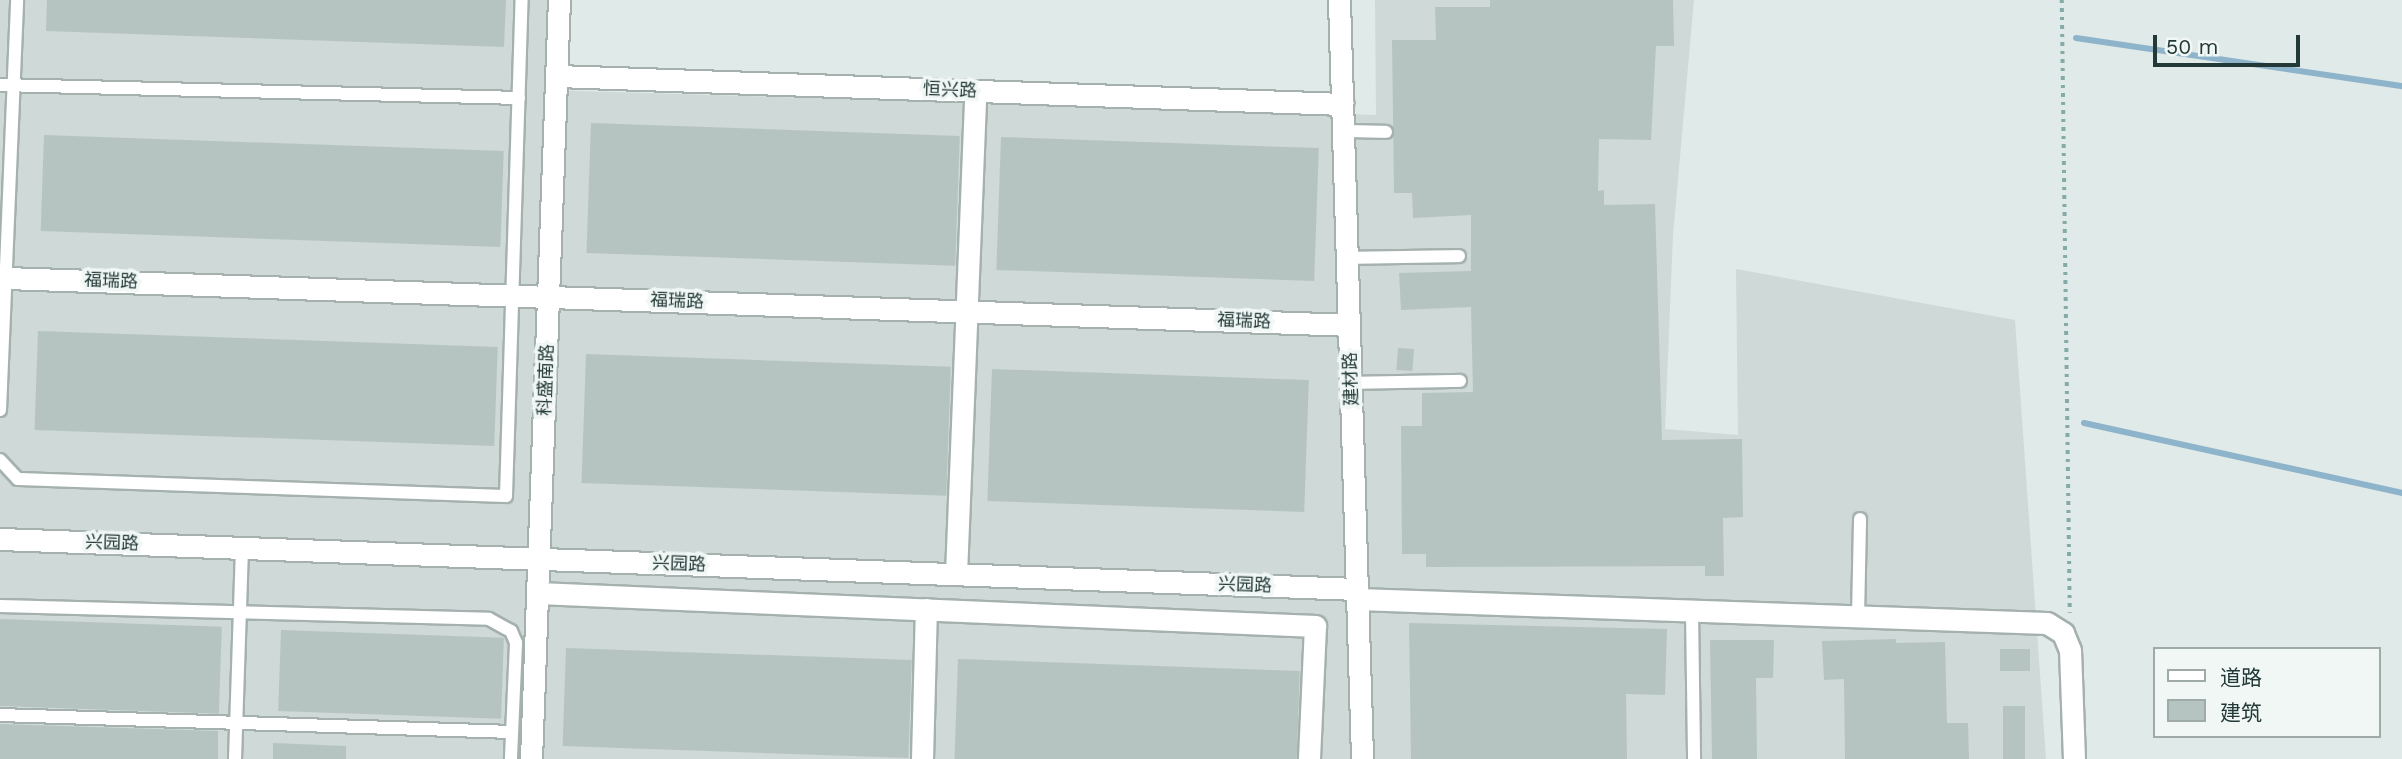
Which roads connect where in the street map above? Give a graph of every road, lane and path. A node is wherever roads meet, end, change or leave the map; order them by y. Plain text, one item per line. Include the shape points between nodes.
1 (17, 0) edge
2 (522, 0) edge
3 (559, 0) edge
4 (1339, 0) edge
5 (2062, 0) edge
6 (557, 76) junction
7 (7, 85) edge
8 (975, 91) junction
9 (519, 98) junction
10 (1343, 104) junction
11 (1343, 131) junction
12 (1386, 132) dead end
13 (1459, 256) dead end
14 (1347, 258) junction
15 (5, 278) junction
16 (513, 295) junction
17 (549, 296) junction
18 (967, 312) junction
19 (1349, 325) junction
20 (1460, 381) dead end
21 (1351, 383) junction
22 (0, 410) edge
23 (0, 460) edge
24 (1860, 519) dead end
25 (0, 539) edge
26 (242, 548) junction
27 (540, 559) junction
28 (956, 574) junction
29 (538, 593) junction
30 (1357, 594) junction
31 (0, 606) edge
32 (926, 609) junction
33 (1692, 611) junction
34 (240, 612) junction
35 (1858, 617) junction
36 (2070, 650) junction
37 (0, 715) edge
38 (236, 723) junction
39 (512, 732) junction
40 (235, 759) edge
41 (511, 759) edge
42 (531, 759) edge
43 (922, 759) edge
44 (1309, 759) edge
45 (1362, 759) edge
46 (1694, 759) edge
47 (2074, 759) edge

1 - 7 lane
2 - 9 lane
3 - 6 street, 科盛南路
4 - 10 street, 建材路
5 - 36 path
6 - 8 street, 恒兴路
6 - 17 street, 科盛南路
7 - 9 lane
7 - 15 lane
8 - 10 street, 恒兴路
8 - 18 street
9 - 16 lane
10 - 11 street, 建材路
11 - 12 lane
11 - 14 street, 建材路
13 - 14 lane
14 - 19 street, 建材路
15 - 16 street, 福瑞路
15 - 22 lane
16 - 17 street, 福瑞路
16 - 23 lane via 506,496 18,479
17 - 18 street, 福瑞路
17 - 27 street, 科盛南路
18 - 19 street, 福瑞路
18 - 28 street
19 - 21 street, 建材路
20 - 21 lane
21 - 30 street, 建材路
24 - 35 lane
25 - 26 street, 兴园路
26 - 27 street, 兴园路
26 - 34 lane
27 - 28 street, 兴园路
27 - 29 street, 科盛南路
28 - 30 street, 兴园路
29 - 32 street
29 - 42 street, 科盛南路
30 - 33 street, 兴园路
30 - 45 street, 建材路
31 - 34 lane
32 - 43 street
32 - 44 street via 1315,625
33 - 35 street, 兴园路
33 - 46 lane
34 - 38 lane
34 - 39 lane via 500,623 511,631 516,643
35 - 36 street, 兴园路 via 2047,623 2063,633
36 - 47 street
37 - 38 lane
38 - 39 lane
38 - 40 lane
39 - 41 lane

